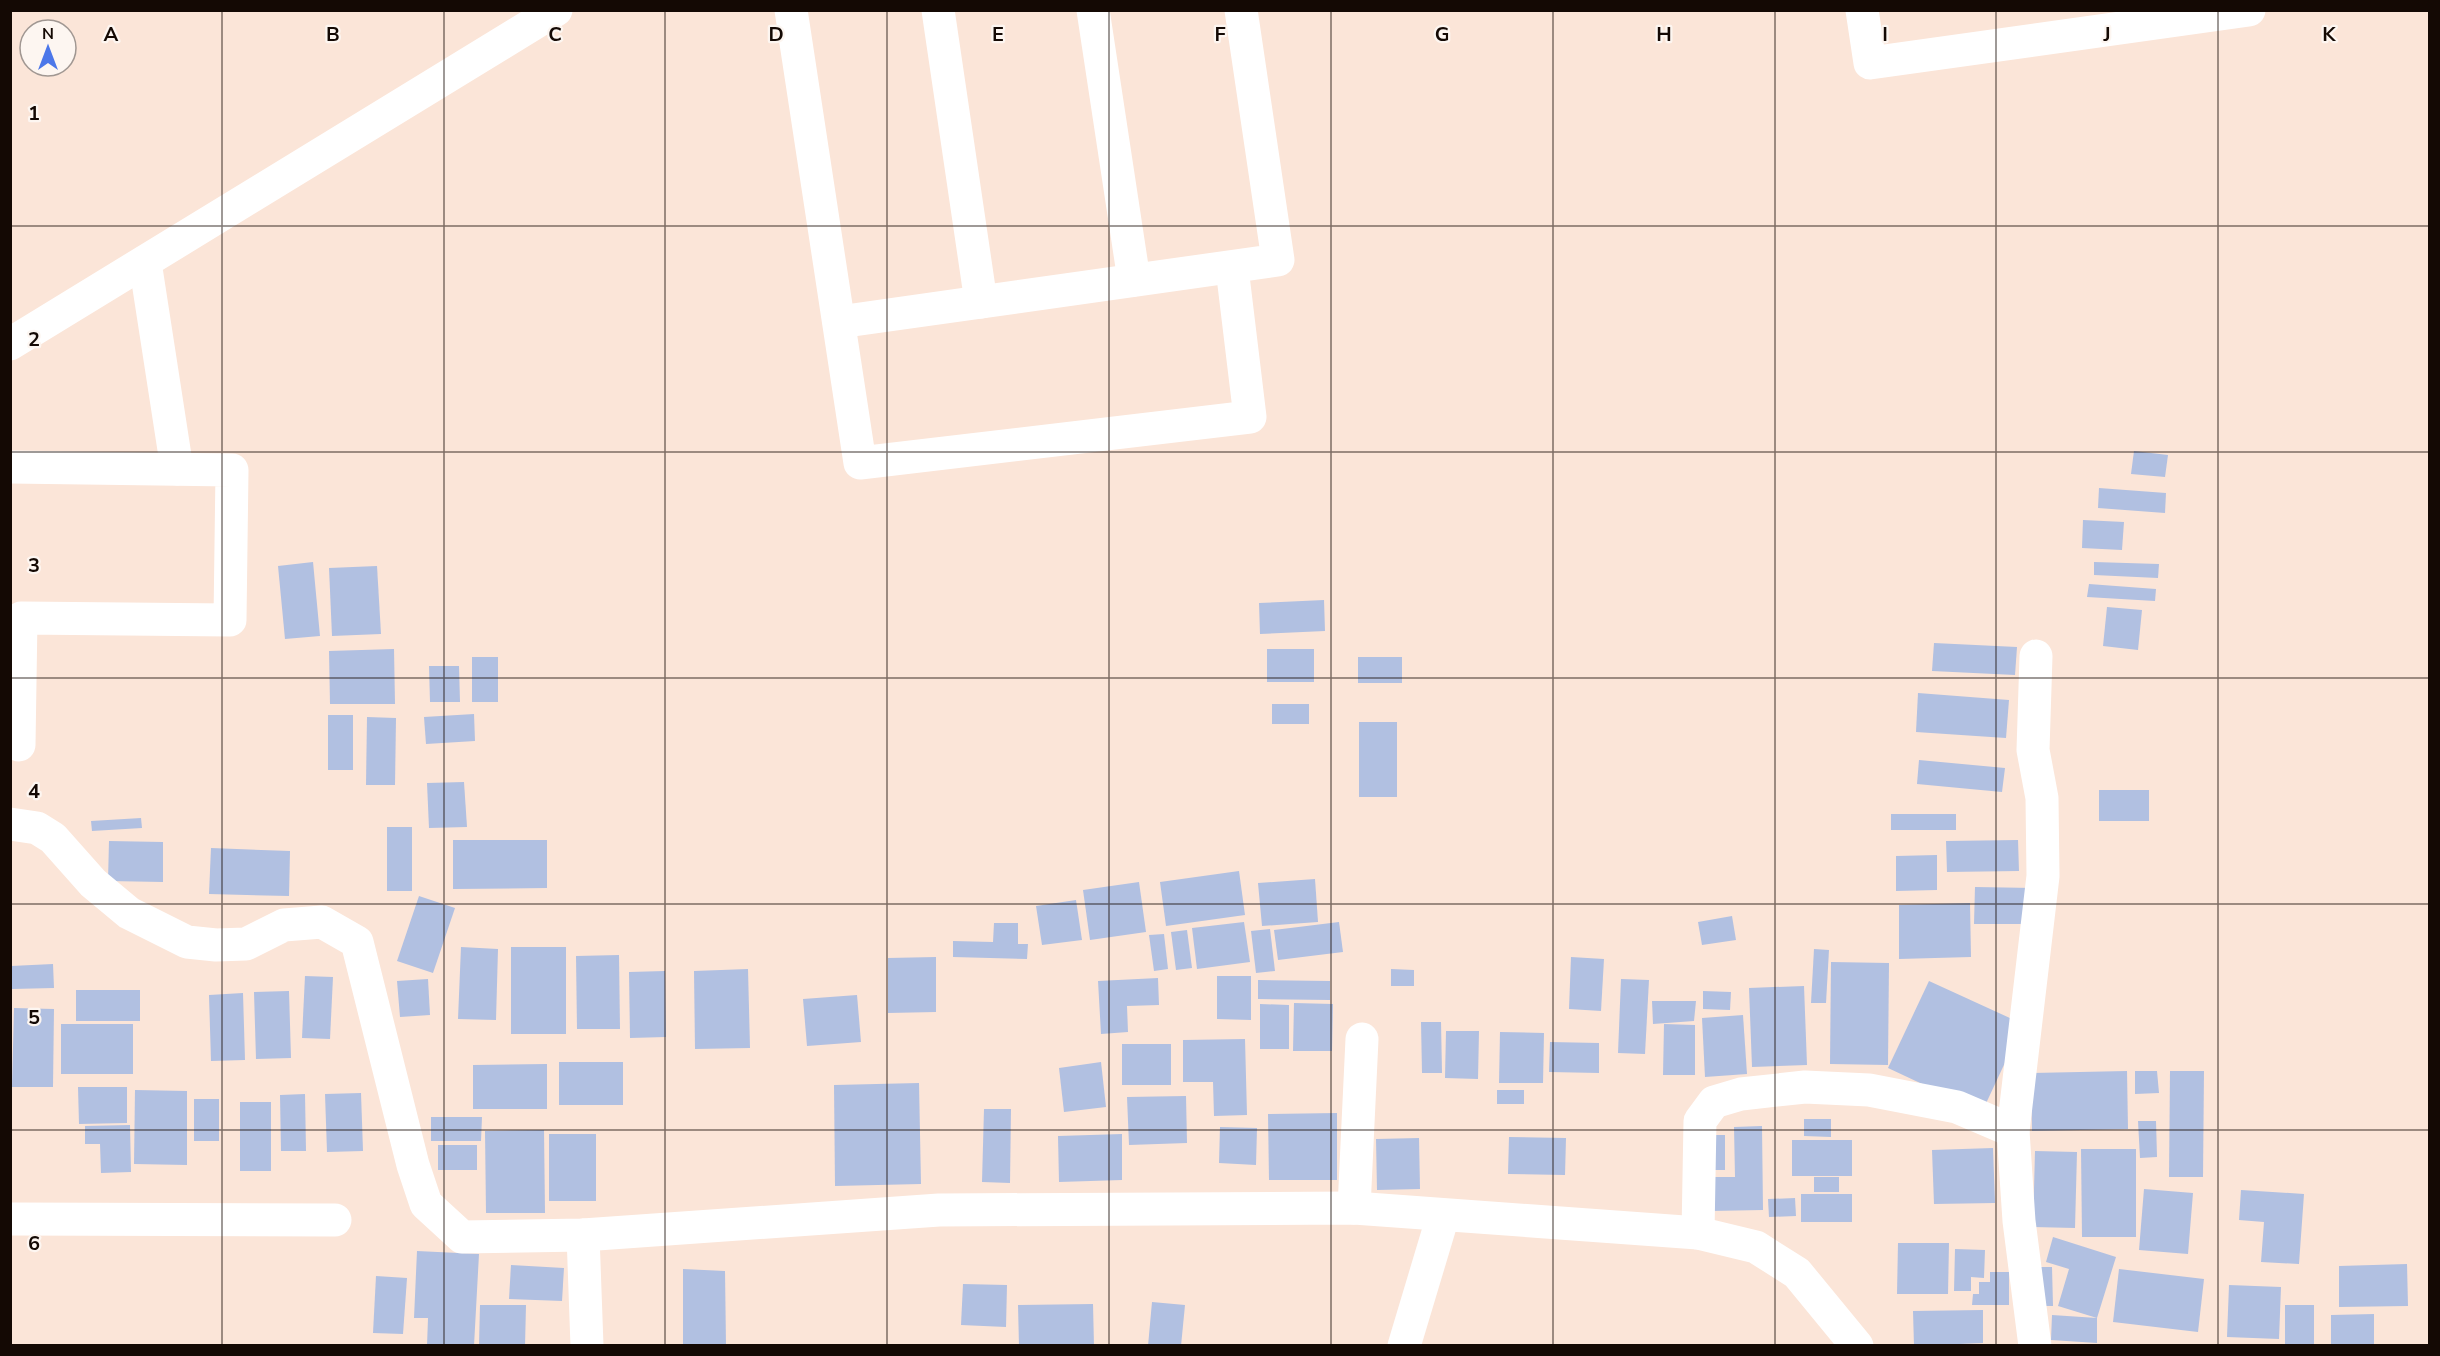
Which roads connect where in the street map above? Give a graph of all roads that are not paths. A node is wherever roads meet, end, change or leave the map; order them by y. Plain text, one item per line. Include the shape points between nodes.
1 (556, 10) edge
2 (791, 10) edge
3 (938, 10) edge
4 (1093, 10) edge
5 (1241, 10) edge
6 (1862, 10) edge
7 (2248, 10) edge
8 (145, 262) junction
9 (1232, 268) junction
10 (1134, 280) junction
11 (981, 302) junction
12 (838, 322) junction
13 (10, 344) edge
14 (10, 467) edge
15 (177, 469) junction
16 (2036, 656) dead end
17 (19, 745) dead end
18 (10, 824) edge
19 (1362, 1039) dead end
20 (2013, 1131) junction
21 (1354, 1208) junction
22 (1443, 1216) junction
23 (10, 1219) edge
24 (336, 1220) dead end
25 (1698, 1233) junction
26 (583, 1235) junction
27 (587, 1346) edge
28 (1404, 1346) edge
29 (1857, 1346) edge
30 (2035, 1346) edge

1 - 8 street
2 - 12 street
3 - 11 street
4 - 10 street
5 - 9 street via 1278,260
6 - 7 street via 1870,63
8 - 13 street
8 - 15 street
9 - 10 street
9 - 12 street via 1250,417 860,463
10 - 11 street
11 - 12 street
14 - 15 street
15 - 17 street via 232,470 230,620 21,618
16 - 20 street via 2033,750 2042,798 2043,876
18 - 26 street via 37,828 53,838 93,883 129,913 187,942 246,944 284,925 322,922 357,942 426,1204 462,1237
19 - 21 street
20 - 25 street via 1957,1107 1869,1090 1805,1087 1741,1094 1714,1102 1700,1121
20 - 30 street via 2019,1221
21 - 22 street
21 - 26 street via 939,1210
22 - 25 street
22 - 28 street
23 - 24 street
25 - 29 street via 1756,1247 1797,1273
26 - 27 street

